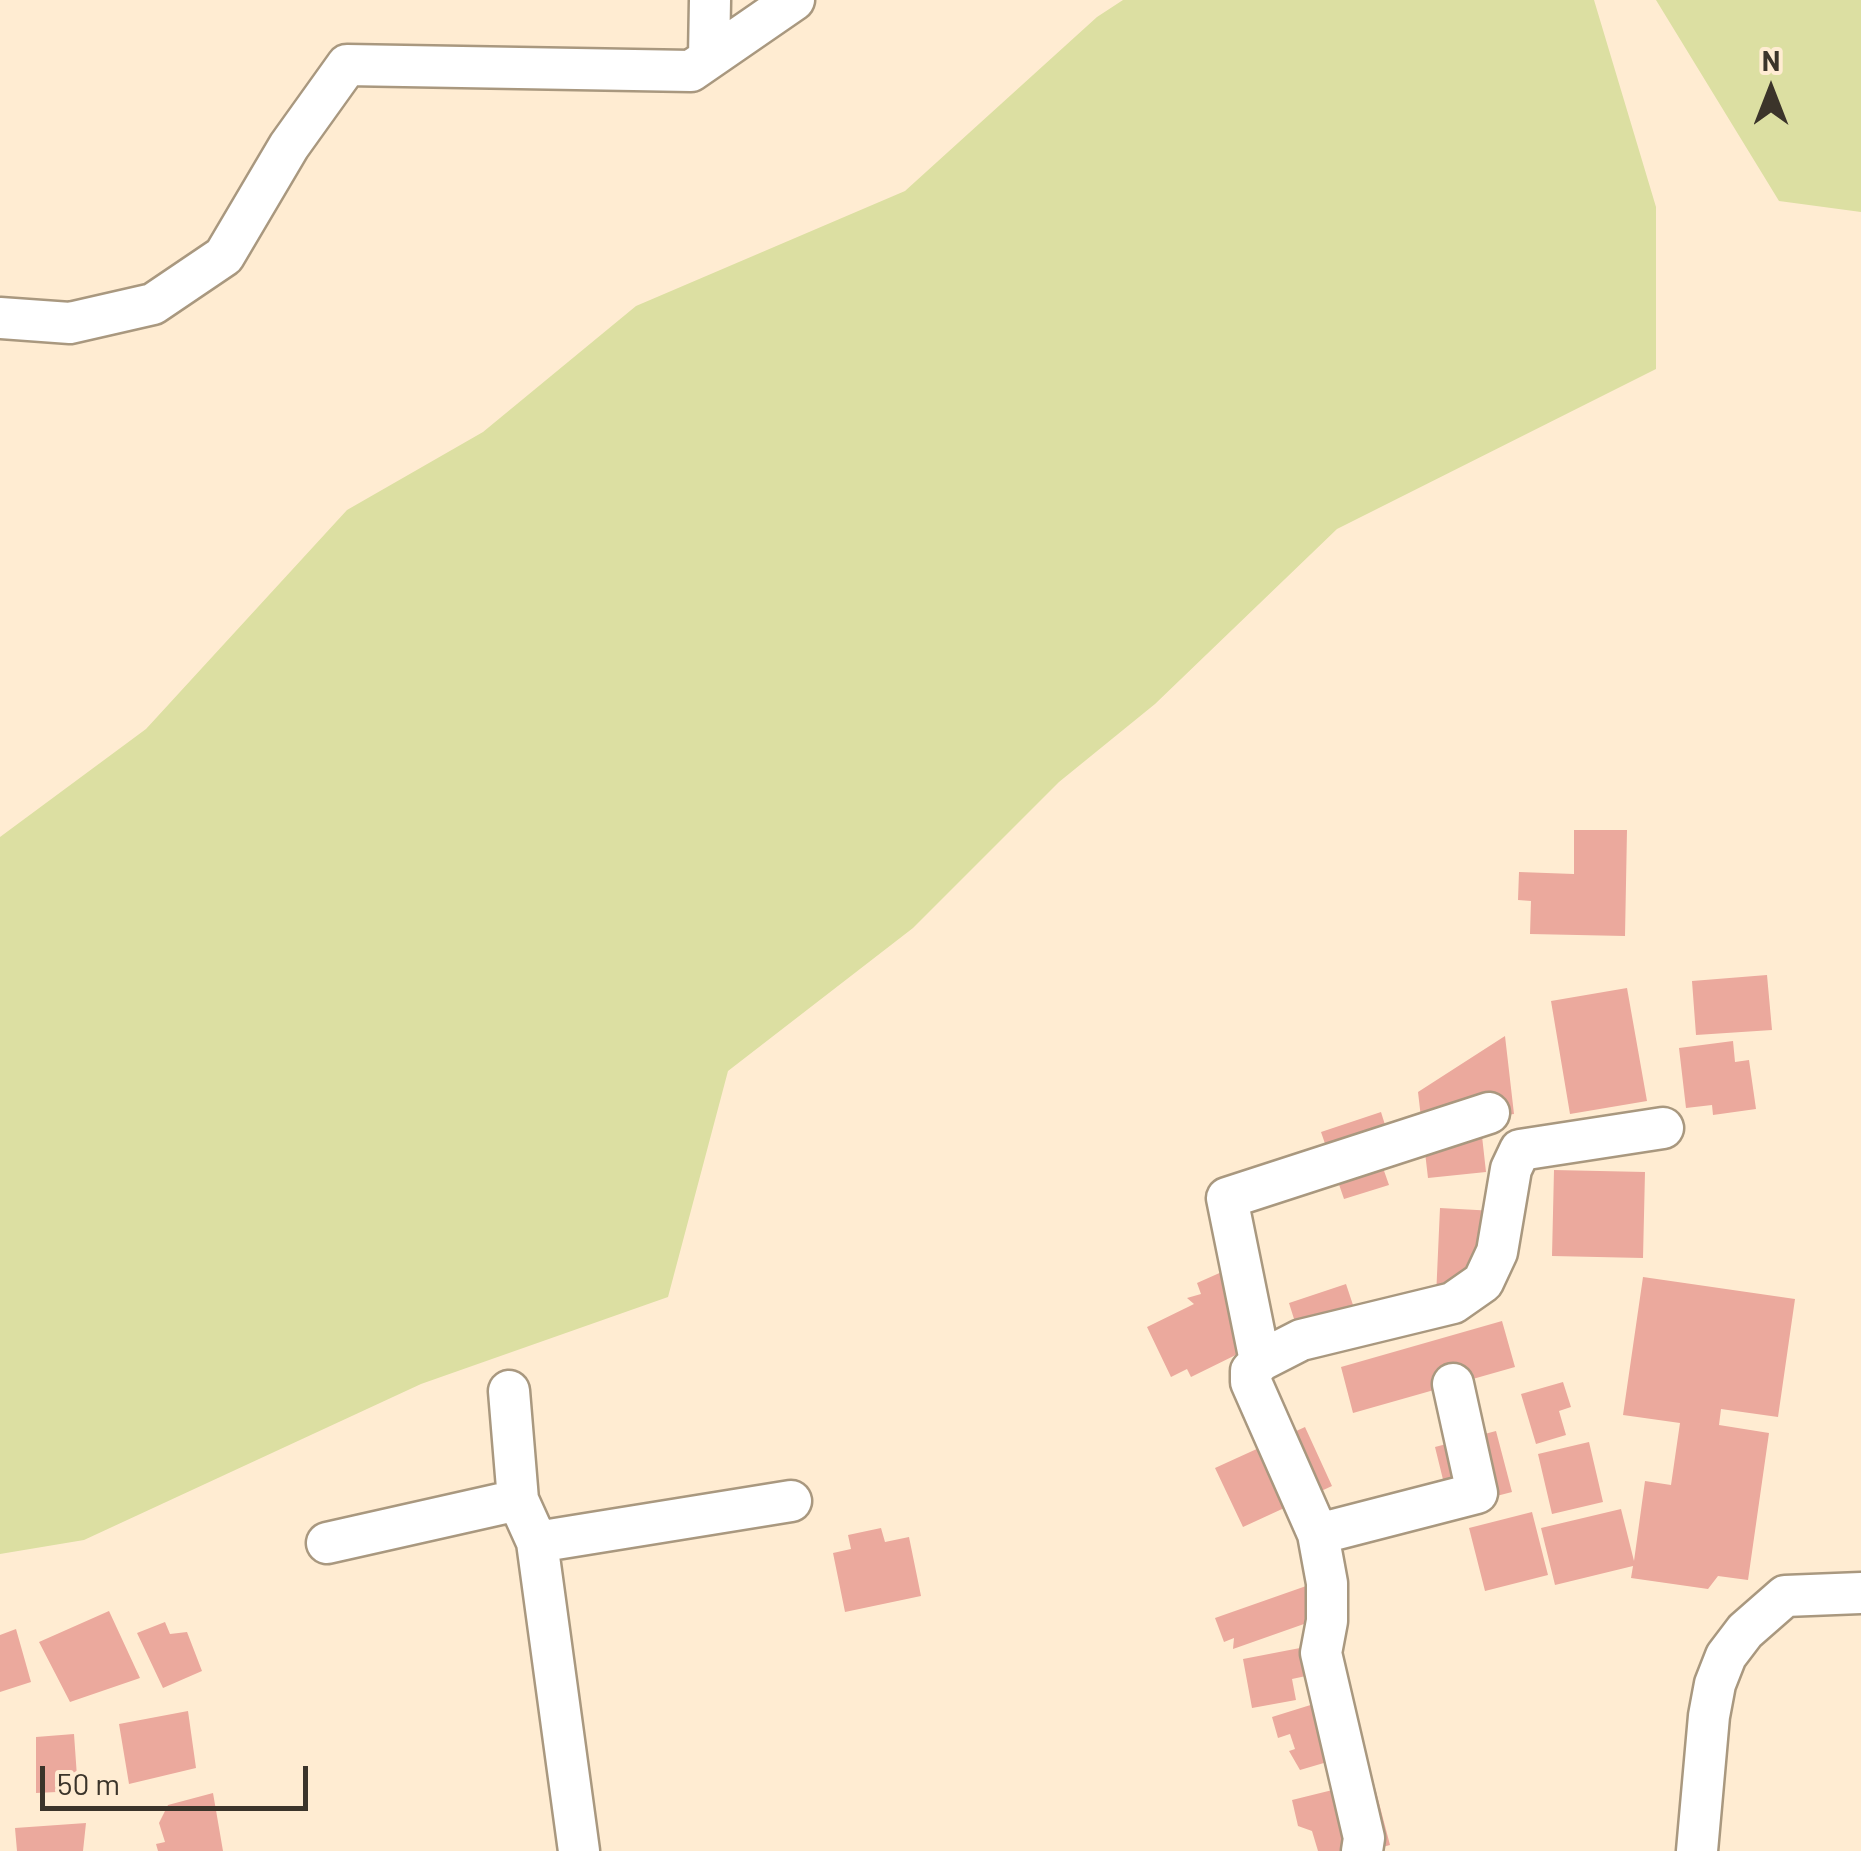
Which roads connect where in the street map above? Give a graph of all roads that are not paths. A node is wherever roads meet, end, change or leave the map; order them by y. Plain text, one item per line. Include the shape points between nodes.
1 (710, 0) edge
2 (794, 0) edge
3 (709, 58) junction
4 (0, 318) edge
5 (1488, 1113) dead end
6 (1663, 1128) dead end
7 (1260, 1361) junction
8 (1453, 1384) dead end
9 (509, 1391) dead end
10 (518, 1500) junction
11 (792, 1501) dead end
12 (1318, 1534) junction
13 (327, 1542) dead end
14 (536, 1542) junction
15 (1861, 1593) edge
16 (579, 1851) edge
17 (1362, 1851) edge
18 (1698, 1851) edge

1 - 3 street
2 - 3 street
3 - 4 street via 691,71 347,65 224,256 153,304 70,322
5 - 7 street via 1227,1198
6 - 7 street via 1520,1150 1498,1252 1483,1282 1453,1302 1301,1340
7 - 12 street via 1251,1382
8 - 12 street via 1477,1493
9 - 10 street
10 - 13 street
10 - 14 street
11 - 14 street
12 - 17 street via 1327,1584 1321,1653
14 - 16 street
15 - 18 street via 1784,1596 1726,1656 1710,1716

